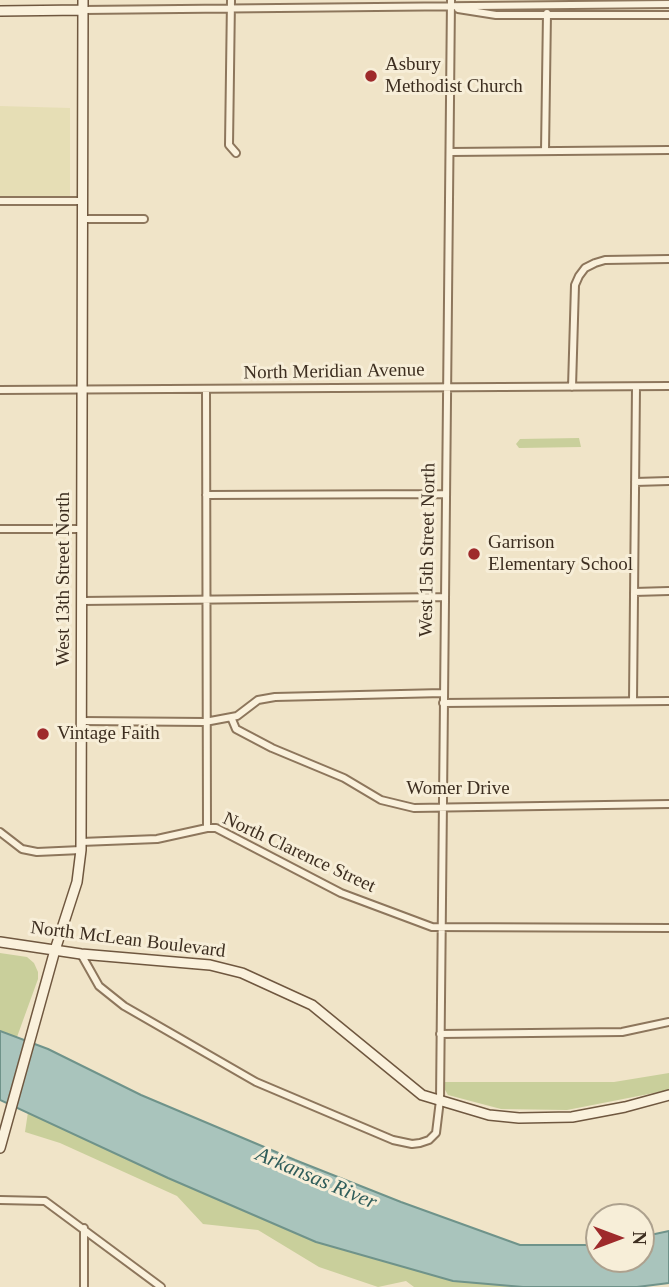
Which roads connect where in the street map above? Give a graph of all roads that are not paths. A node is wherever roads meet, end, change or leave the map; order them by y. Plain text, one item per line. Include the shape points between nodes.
1 (231, 0) edge
2 (635, 2) edge
3 (451, 4) edge
4 (669, 4) edge
5 (83, 5) edge
6 (547, 5) junction
7 (231, 9) junction
8 (0, 11) edge
9 (634, 15) junction
10 (669, 15) edge
11 (547, 16) junction
12 (669, 150) edge
13 (545, 151) junction
14 (450, 152) junction
15 (236, 153) dead end
16 (0, 201) edge
17 (82, 201) junction
18 (83, 219) junction
19 (144, 219) dead end
20 (669, 259) edge
21 (669, 386) edge
22 (445, 387) junction
23 (572, 387) junction
24 (636, 387) junction
25 (82, 389) junction
26 (206, 389) junction
27 (0, 390) edge
28 (669, 481) edge
29 (635, 482) junction
30 (444, 494) junction
31 (205, 495) junction
32 (0, 529) edge
33 (82, 529) junction
34 (669, 591) edge
35 (634, 592) junction
36 (444, 597) junction
37 (205, 600) junction
38 (82, 601) junction
39 (443, 693) junction
40 (633, 701) junction
41 (669, 701) edge
42 (443, 703) junction
43 (231, 717) junction
44 (81, 721) junction
45 (205, 722) junction
46 (669, 804) edge
47 (442, 808) junction
48 (207, 828) junction
49 (0, 832) edge
50 (81, 846) junction
51 (441, 928) junction
52 (669, 928) edge
53 (0, 942) edge
54 (54, 950) junction
55 (81, 954) junction
56 (669, 1022) edge
57 (440, 1034) junction
58 (669, 1095) edge
59 (440, 1100) junction
60 (0, 1148) edge
61 (0, 1200) edge
62 (84, 1228) junction
63 (84, 1287) edge
64 (161, 1287) edge

1 - 7 street
2 - 4 street
2 - 6 street
2 - 9 street
3 - 6 street
3 - 7 street
3 - 11 street via 496,15
3 - 14 street, West 15th Street North
5 - 7 street
5 - 8 street
5 - 17 street, West 13th Street North
6 - 11 street
7 - 15 street via 229,145
9 - 10 street
9 - 11 street
11 - 13 street
12 - 13 street
13 - 14 street
14 - 22 street, West 15th Street North
16 - 17 street
17 - 18 street, West 13th Street North
18 - 19 street
18 - 25 street, West 13th Street North
20 - 23 street via 605,260 585,268 575,285
21 - 24 street, North Meridian Avenue
22 - 23 street, North Meridian Avenue
22 - 26 street, North Meridian Avenue
22 - 30 street, West 15th Street North
23 - 24 street, North Meridian Avenue
24 - 29 street
25 - 26 street, North Meridian Avenue
25 - 27 street, North Meridian Avenue
25 - 33 street, West 13th Street North
26 - 31 street
28 - 29 street
29 - 35 street
30 - 31 street
30 - 36 street, West 15th Street North
31 - 37 street
32 - 33 street
33 - 38 street, West 13th Street North
34 - 35 street
35 - 40 street
36 - 37 street
36 - 39 street, West 15th Street North
37 - 38 street
37 - 45 street
38 - 44 street, West 13th Street North
39 - 42 street, West 15th Street North
39 - 43 street via 275,697 258,700
40 - 41 street
40 - 42 street
42 - 47 street, West 15th Street North
43 - 45 street
43 - 47 street, Womer Drive via 236,729 381,800 414,808
44 - 45 street
44 - 50 street, West 13th Street North
45 - 48 street
46 - 47 street, Womer Drive
47 - 51 street, West 15th Street North
48 - 50 street, North Clarence Street via 157,839
48 - 51 street, North Clarence Street via 216,828 341,893
49 - 50 street, North Clarence Street via 22,849 37,852
50 - 54 street, West 13th Street North via 77,881
51 - 52 street, North Clarence Street
51 - 57 street, West 15th Street North
53 - 54 street, North McLean Boulevard
54 - 55 street, North McLean Boulevard
54 - 60 street, West 13th Street North
55 - 59 street, North McLean Boulevard via 210,965 242,973 312,1005 422,1094
55 - 59 street, West 15th Street North via 99,986 124,1006 256,1082 393,1140 412,1144 433,1138
56 - 57 street via 622,1032
57 - 59 street, West 15th Street North
58 - 59 street, North McLean Boulevard via 612,1110 547,1119 489,1115
61 - 62 street via 39,1199
62 - 63 street
62 - 64 street

